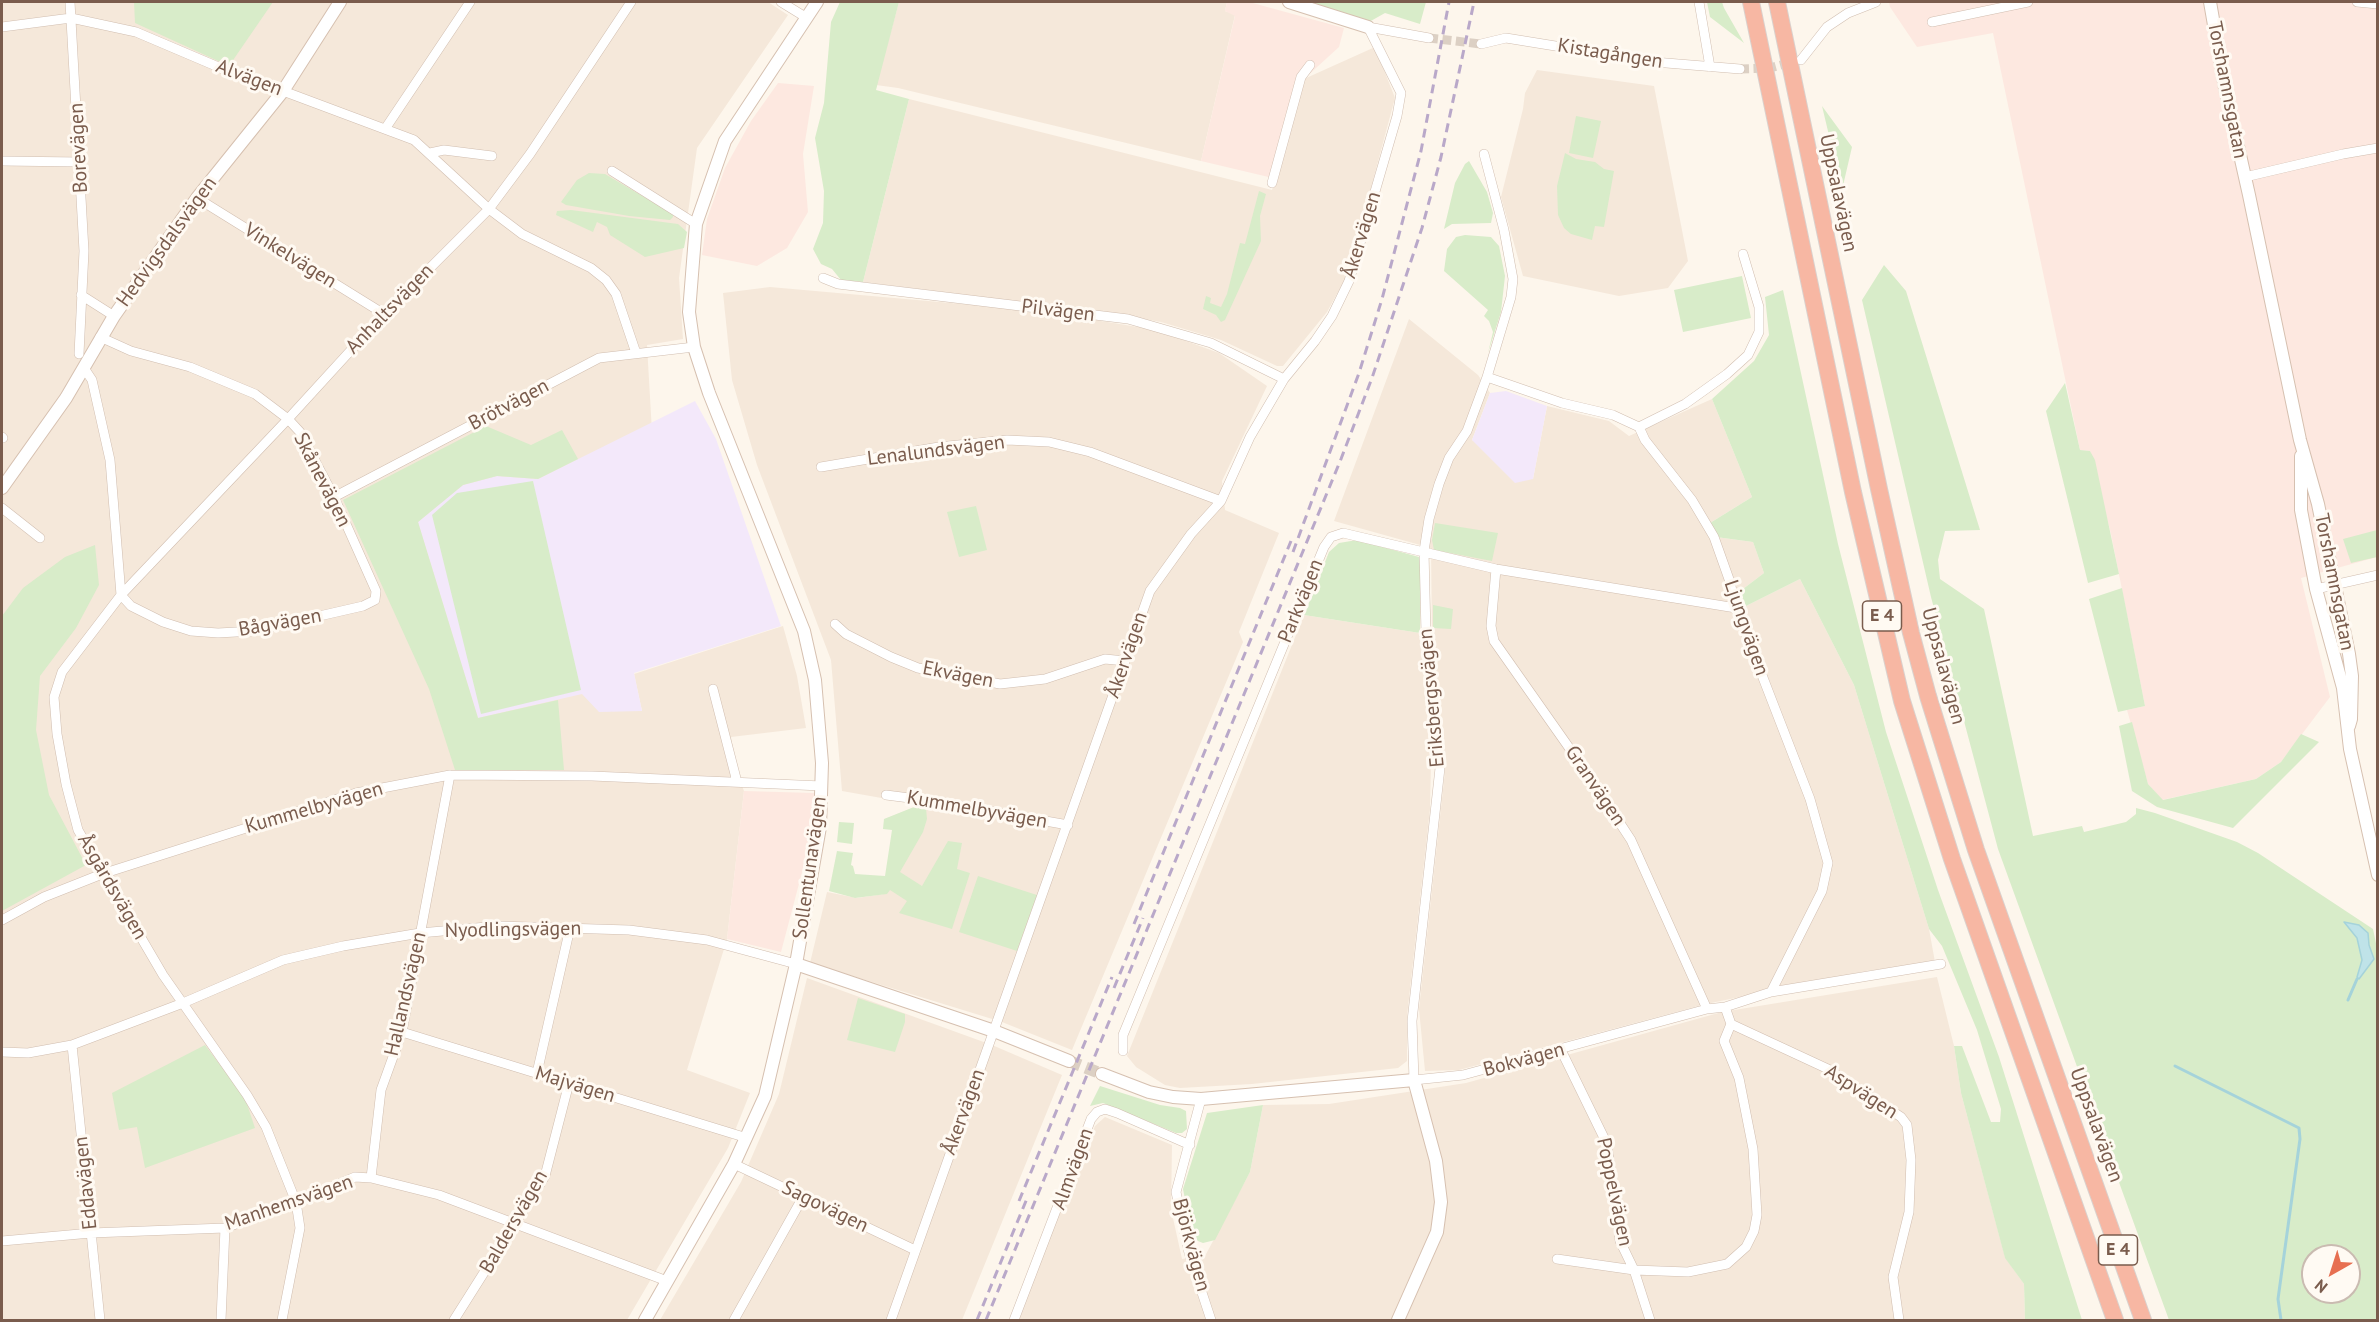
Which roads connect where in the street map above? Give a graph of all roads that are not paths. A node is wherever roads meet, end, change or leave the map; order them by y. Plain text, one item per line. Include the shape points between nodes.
1 (70, 2) edge
2 (340, 2) edge
3 (471, 2) edge
4 (631, 2) edge
5 (781, 2) edge
6 (817, 2) edge
7 (1289, 2) edge
8 (1751, 2) edge
9 (1776, 2) edge
10 (1876, 2) edge
11 (2028, 2) edge
12 (2210, 2) edge
13 (2357, 2) edge
14 (1698, 4) edge
15 (2378, 4) edge
16 (71, 18) junction
17 (807, 18) junction
18 (1932, 22) dead end
19 (2, 27) edge
20 (1368, 27) junction
21 (1430, 38) tunnel mouth
22 (1481, 44) tunnel mouth
23 (1801, 60) tunnel mouth
24 (1310, 65) dead end
25 (1710, 67) junction
26 (1740, 69) tunnel mouth
27 (283, 91) junction
28 (385, 129) junction
29 (2378, 148) edge
30 (430, 153) junction
31 (1484, 154) dead end
32 (492, 156) dead end
33 (2, 161) edge
34 (80, 162) junction
35 (612, 171) dead end
36 (2245, 177) junction
37 (1272, 183) dead end
38 (197, 198) junction
39 (489, 209) junction
40 (696, 224) junction
41 (1743, 254) dead end
42 (823, 278) dead end
43 (81, 295) junction
44 (384, 314) junction
45 (114, 316) junction
46 (100, 337) junction
47 (694, 347) junction
48 (79, 354) dead end
49 (636, 354) junction
50 (84, 368) junction
51 (1487, 377) junction
52 (1284, 379) junction
53 (288, 419) junction
54 (1639, 427) junction
55 (2300, 440) junction
56 (821, 467) dead end
57 (2, 488) edge
58 (334, 497) junction
59 (1221, 501) junction
60 (2, 508) edge
61 (40, 538) dead end
62 (1424, 551) junction
63 (1496, 569) junction
64 (2378, 575) edge
65 (2335, 585) junction
66 (2316, 589) junction
67 (121, 595) junction
68 (375, 600) joint
69 (1737, 608) junction
70 (835, 624) dead end
71 (1125, 661) junction
72 (713, 689) dead end
73 (2349, 726) junction
74 (450, 775) junction
75 (737, 782) junction
76 (822, 786) junction
77 (886, 795) dead end
78 (1068, 825) junction
79 (102, 874) junction
80 (2378, 875) edge
81 (2, 920) edge
82 (570, 928) junction
83 (420, 933) junction
84 (796, 964) junction
85 (1941, 964) dead end
86 (1771, 992) junction
87 (183, 1003) junction
88 (1725, 1007) junction
89 (1707, 1009) junction
90 (1731, 1024) junction
91 (994, 1031) junction
92 (402, 1032) junction
93 (72, 1045) junction
94 (1561, 1050) junction
95 (1123, 1051) dead end
96 (2, 1052) edge
97 (1069, 1061) tunnel mouth
98 (537, 1073) junction
99 (1102, 1074) tunnel mouth
100 (1414, 1080) junction
101 (569, 1083) junction
102 (1201, 1099) junction
103 (747, 1138) junction
104 (1190, 1145) junction
105 (735, 1164) junction
106 (370, 1178) junction
107 (803, 1197) junction
108 (296, 1202) junction
109 (515, 1224) junction
110 (225, 1228) junction
111 (91, 1233) junction
112 (2, 1241) edge
113 (915, 1250) junction
114 (1557, 1260) dead end
115 (1634, 1270) junction
116 (667, 1281) junction
117 (100, 1320) edge
118 (221, 1320) edge
119 (282, 1320) edge
120 (454, 1320) edge
121 (645, 1320) edge
122 (734, 1320) edge
123 (891, 1320) edge
124 (1014, 1320) edge
125 (1211, 1320) edge
126 (1398, 1320) edge
127 (1650, 1320) edge
128 (1899, 1320) edge
129 (2115, 1320) edge
130 (2143, 1320) edge

1 - 16 street, Borevägen
2 - 27 street, Hedvigsdalsvägen
3 - 28 street
4 - 39 street, Anhaltsvägen via 531,154
5 - 17 street
6 - 17 street, Sollentunavägen
7 - 20 street
8 - 129 highway, E 4 via 1853,492 1902,701 1952,860
9 - 130 highway, Uppsalavägen / E 4 via 1881,500 1928,696 1976,850
10 - 23 street via 1827,27
11 - 18 street
12 - 36 street, Torshamnsgatan
13 - 15 street
14 - 25 street
16 - 19 street, Alvägen
16 - 27 street, Alvägen via 136,32 262,86
16 - 34 street, Borevägen
17 - 40 street, Sollentunavägen via 725,141
20 - 21 street
20 - 52 street, Åkervägen via 1401,93 1396,116 1349,281 1327,324
22 - 25 street, Kistagången via 1506,38
24 - 37 street via 1301,77
25 - 26 street, Kistagången
27 - 28 street, Alvägen
27 - 38 street, Hedvigsdalsvägen
28 - 30 street, Alvägen via 414,140
29 - 36 street, Torshamnsgatan
30 - 32 street via 444,150
30 - 39 street, Alvägen
31 - 51 street, Eriksbergsvägen via 1513,279
33 - 34 street
34 - 43 street, Borevägen via 84,251
35 - 40 street
36 - 55 street, Torshamnsgatan
38 - 44 street, Vinkelvägen
38 - 45 street, Hedvigsdalsvägen
39 - 44 street, Anhaltsvägen
39 - 49 street, Alvägen via 522,234 591,268 606,280 616,294
40 - 47 street, Sollentunavägen via 689,312
41 - 54 street via 1759,307 1759,332 1748,355 1685,404
42 - 52 street, Pilvägen via 838,284 1128,319 1211,343
43 - 45 street
43 - 48 street, Borevägen
44 - 53 street, Anhaltsvägen
45 - 46 street, Hedvigsdalsvägen
46 - 50 street, Hedvigsdalsvägen
46 - 53 street, Skånevägen via 255,394
47 - 49 street, Brötvägen
47 - 76 street, Sollentunavägen via 804,631 815,680
49 - 58 street, Brötvägen via 599,358
50 - 57 street, Hedvigsdalsvägen
50 - 67 street via 92,380 110,460
51 - 54 street via 1562,404 1613,414
51 - 62 street, Eriksbergsvägen via 1467,431 1449,458 1439,484
52 - 59 street, Åkervägen via 1250,437
53 - 58 street, Skånevägen via 300,432
53 - 67 street, Anhaltsvägen
54 - 69 street, Ljungvägen via 1714,537
55 - 65 street, Torshamnsgatan
55 - 66 street, Torshamnsgatan via 2301,510
56 - 59 street, Lenalundsvägen via 939,447 1006,440 1049,442 1090,452
58 - 68 street, Skånevägen via 376,591
59 - 71 street, Åkervägen via 1191,534 1150,591
60 - 61 street
62 - 63 street, Parkvägen
62 - 95 street, Parkvägen via 1343,533 1331,537 1324,547 1123,1035
62 - 100 street, Eriksbergsvägen via 1426,634 1440,768 1412,1020
63 - 69 street, Parkvägen
63 - 89 street, Granvägen via 1491,626 1494,641 1632,840
64 - 65 street
65 - 66 street
65 - 73 street, Torshamnsgatan via 2352,676
66 - 73 street, Torshamnsgatan via 2343,688
67 - 68 street, Bågvägen via 131,606 163,622 191,631 218,633 254,631 303,621
67 - 79 street, Åsgårdsvägen via 62,672 54,697 66,784 78,830
69 - 86 street, Ljungvägen via 1810,799 1828,863 1822,891
70 - 71 street, Ekvägen via 846,634 918,668 1000,684 1045,679 1106,659
71 - 78 street, Åkervägen
72 - 75 street
73 - 80 street, Torshamnsgatan via 2350,749
74 - 75 street, Kummelbyvägen
74 - 79 street, Kummelbyvägen via 356,793
74 - 83 street, Hallandsvägen
75 - 76 street, Kummelbyvägen
76 - 84 street, Sollentunavägen via 820,827
77 - 78 street, Kummelbyvägen
78 - 91 street, Åkervägen
79 - 81 street, Kummelbyvägen via 44,897
79 - 87 street, Åsgårdsvägen
82 - 83 street, Nyodlingsvägen via 498,926
82 - 84 street, Nyodlingsvägen via 629,930 707,940
82 - 98 street
83 - 87 street, Nyodlingsvägen via 283,960
83 - 92 street, Hallandsvägen
84 - 91 street, Nyodlingsvägen
84 - 103 street, Sollentunavägen via 765,1096
85 - 86 street, Bokvägen
86 - 88 street, Bokvägen
87 - 93 street, Nyodlingsvägen
87 - 108 street, Åsgårdsvägen via 266,1127
88 - 89 street, Bokvägen
88 - 90 street
89 - 94 street, Bokvägen
90 - 115 street via 1724,1041 1739,1078 1753,1149 1757,1201 1754,1231 1746,1247 1727,1264 1688,1272
90 - 128 street, Aspvägen via 1828,1069 1907,1125 1911,1160 1909,1212 1893,1277
91 - 97 street
91 - 113 street, Åkervägen
92 - 98 street, Majvägen
92 - 106 street, Hallandsvägen via 381,1090
93 - 96 street, Nyodlingsvägen via 28,1053
93 - 111 street, Eddavägen
94 - 100 street, Bokvägen via 1463,1075
94 - 115 street, Poppelvägen via 1607,1144 1620,1241
98 - 101 street, Majvägen
99 - 102 street, Bokvägen via 1149,1092
100 - 102 street, Bokvägen
100 - 126 street, Eriksbergsvägen via 1436,1161 1441,1202 1437,1232
101 - 103 street, Majvägen
101 - 109 street, Baldersvägen via 545,1176
102 - 104 street, Björkvägen
103 - 105 street, Sollentunavägen
104 - 124 street, Almvägen via 1118,1113 1105,1109 1097,1112
104 - 125 street, Björkvägen via 1176,1192 1189,1253
105 - 107 street, Sagovägen
105 - 116 street, Sollentunavägen
106 - 108 street, Manhemsvägen via 355,1177
106 - 109 street, Manhemsvägen via 439,1195
107 - 113 street, Sagovägen
107 - 122 street
108 - 110 street, Manhemsvägen
108 - 119 street, Åsgårdsvägen via 300,1228
109 - 116 street, Manhemsvägen
109 - 120 street, Baldersvägen
110 - 111 street, Manhemsvägen
110 - 118 street
111 - 112 street, Manhemsvägen
111 - 117 street, Eddavägen
113 - 123 street, Åkervägen
114 - 115 street, Poppelvägen
115 - 127 street, Poppelvägen
116 - 121 street, Sollentunavägen

